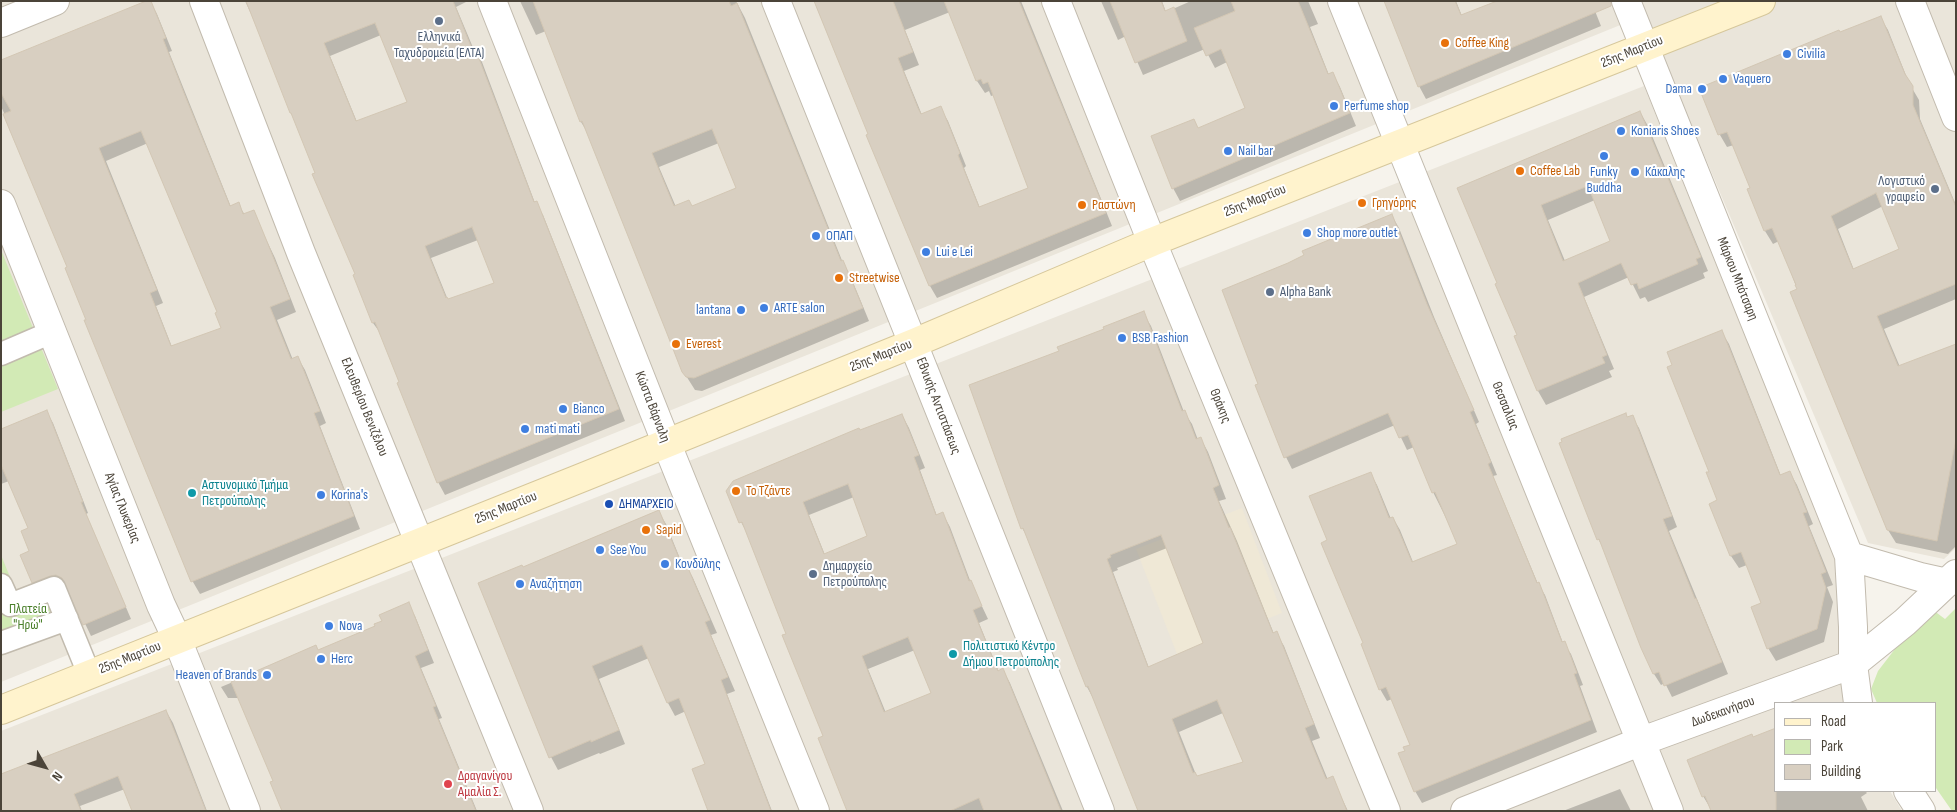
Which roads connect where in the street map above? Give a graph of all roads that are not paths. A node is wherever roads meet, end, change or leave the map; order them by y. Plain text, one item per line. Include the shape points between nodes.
1 (55, 1) edge
2 (204, 1) edge
3 (492, 1) edge
4 (776, 1) edge
5 (1056, 1) edge
6 (1342, 1) edge
7 (1626, 1) edge
8 (1761, 1) edge
9 (1910, 1) edge
10 (1, 23) edge
11 (1644, 47) junction
12 (1956, 117) edge
13 (1398, 144) junction
14 (1, 204) edge
15 (1152, 242) junction
16 (52, 332) junction
17 (914, 343) junction
18 (1, 354) edge
19 (666, 442) junction
20 (419, 542) junction
21 (1849, 556) junction
22 (1951, 578) edge
23 (1, 585) edge
24 (67, 619) junction
25 (176, 640) junction
26 (1, 643) edge
27 (1853, 664) junction
28 (89, 674) junction
29 (1858, 702) edge
30 (1, 710) edge
31 (1642, 741) junction
32 (1909, 792) edge
33 (246, 811) edge
34 (529, 811) edge
35 (815, 811) edge
36 (1100, 811) edge
37 (1386, 811) edge
38 (1465, 811) edge
39 (1669, 811) edge
40 (1920, 811) edge

1 - 10 street
2 - 20 street, Ελευθερίου Βενιζέλου via 301,253
3 - 19 street, Κώστα Βάρναλη
4 - 17 street, Εθνικής Αντιστάσεως
5 - 15 street, Θράκης
6 - 13 street, Θεσσαλίας
7 - 11 street, Μάρκου Μπότσαρη
8 - 11 main road, 25ης Μαρτίου
9 - 12 street
11 - 13 main road, 25ης Μαρτίου
11 - 21 street, Μάρκου Μπότσαρη
13 - 15 main road, 25ης Μαρτίου
13 - 31 street, Θεσσαλίας
14 - 16 street, Αγίας Γλυκερίας
15 - 17 main road, 25ης Μαρτίου
15 - 37 street, Θράκης
16 - 18 street
16 - 25 street, Αγίας Γλυκερίας
17 - 19 main road, 25ης Μαρτίου
17 - 36 street, Εθνικής Αντιστάσεως
19 - 20 main road, 25ης Μαρτίου
19 - 35 street, Κώστα Βάρναλη
20 - 25 main road, 25ης Μαρτίου
20 - 34 street, Ελευθερίου Βενιζέλου
21 - 22 street via 1920,577
21 - 27 street, Μάρκου Μπότσαρη
22 - 27 street, Δωδεκανήσου via 1906,622
23 - 24 street via 10,605 54,588
24 - 26 street
24 - 28 street
25 - 28 main road, 25ης Μαρτίου
25 - 33 street, Αγίας Γλυκερίας
27 - 29 street, Μάρκου Μπότσαρη
27 - 31 street, Δωδεκανήσου
28 - 30 main road, 25ης Μαρτίου
31 - 38 street, Δωδεκανήσου
31 - 39 street, Θεσσαλίας
32 - 40 street

